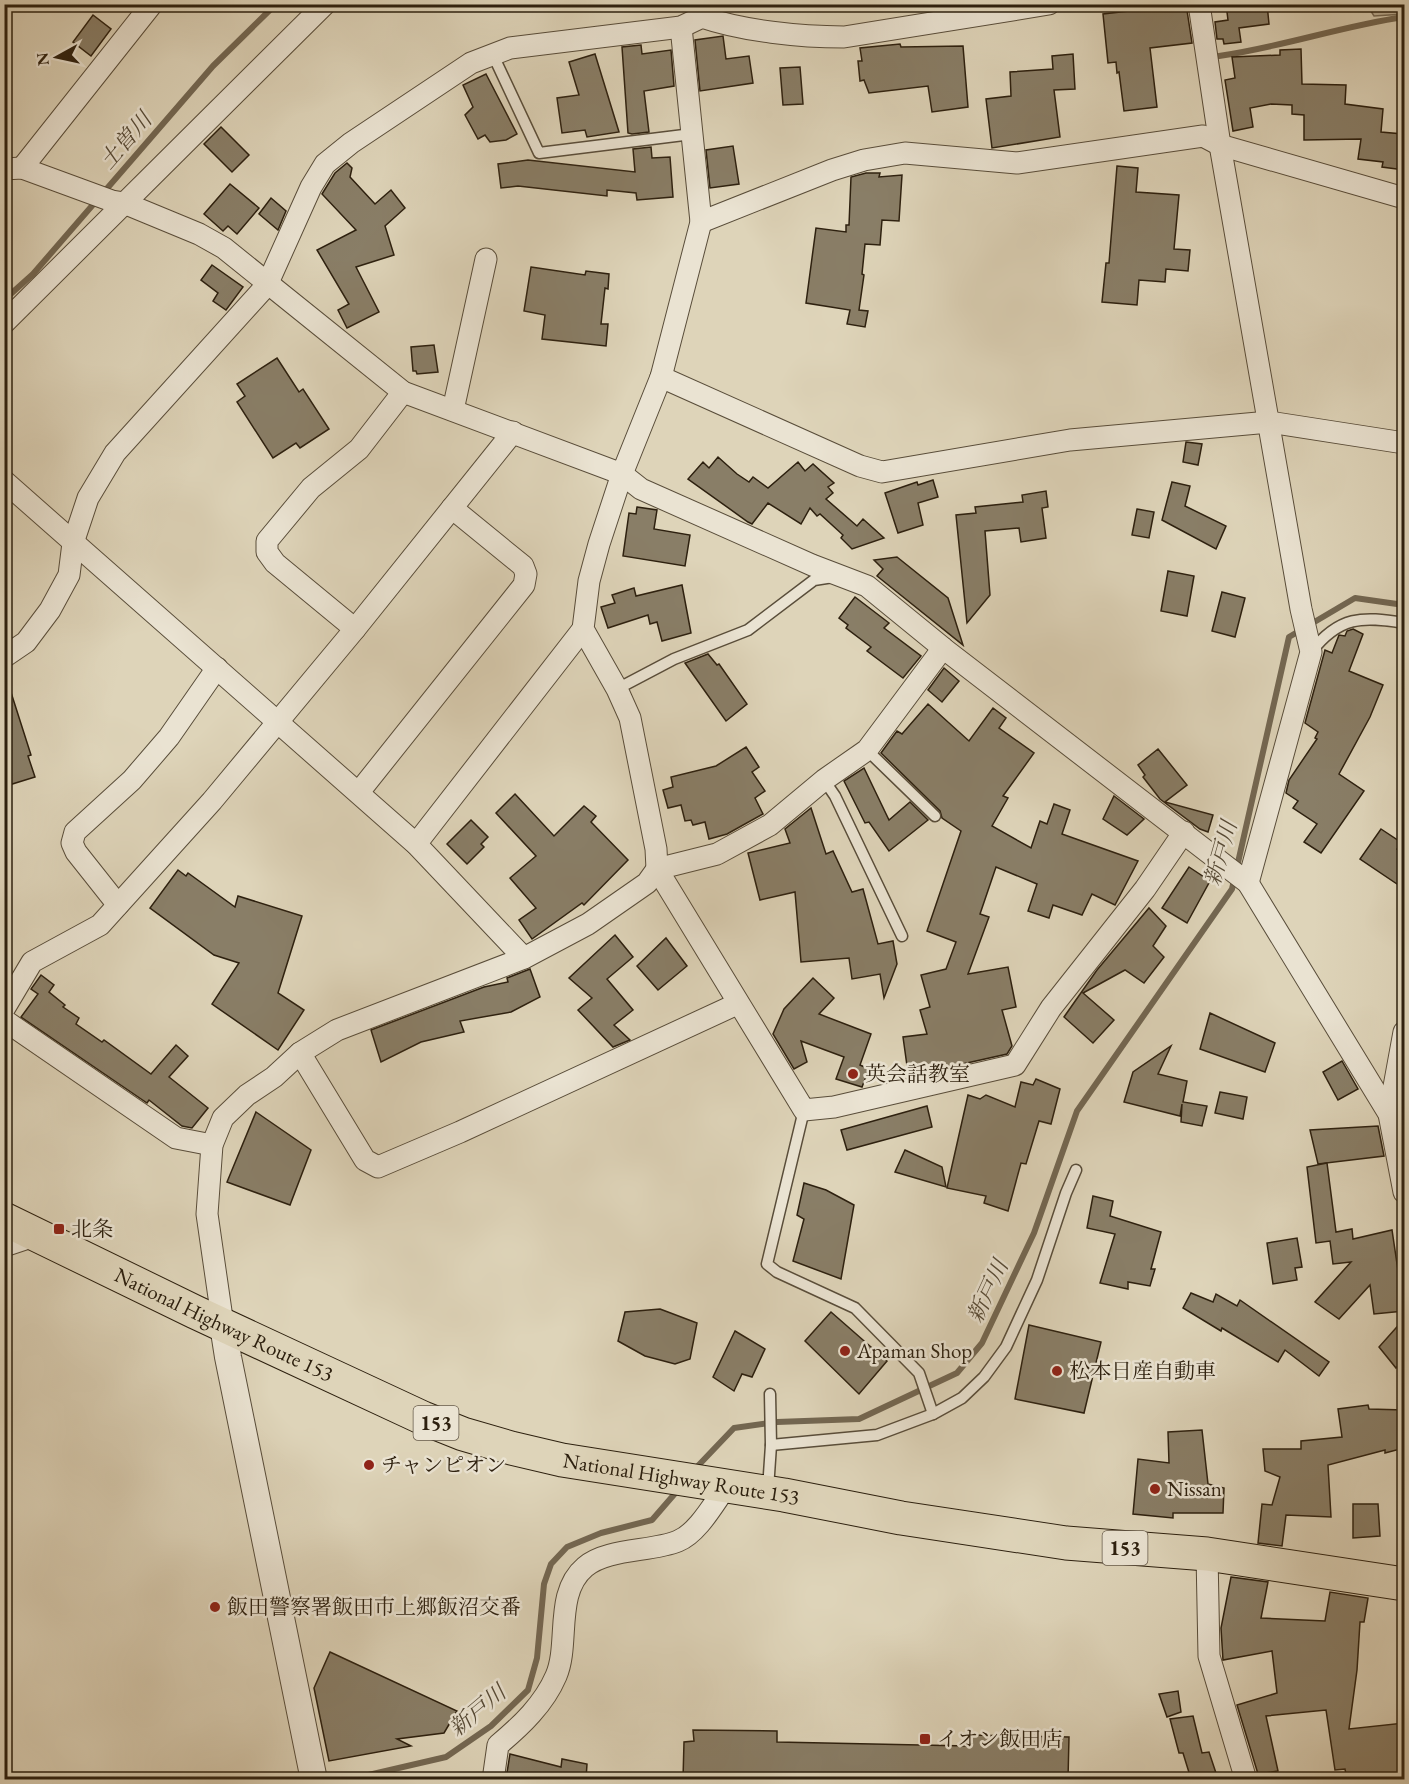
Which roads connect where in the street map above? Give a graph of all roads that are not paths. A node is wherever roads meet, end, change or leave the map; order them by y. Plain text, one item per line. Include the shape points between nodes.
1 (152, 4) edge
2 (325, 4) edge
3 (1049, 4) edge
4 (1199, 4) edge
5 (702, 11) edge
6 (681, 27) junction
7 (493, 55) junction
8 (692, 134) junction
9 (1220, 145) junction
10 (13, 168) edge
11 (1404, 198) edge
12 (118, 202) junction
13 (701, 222) junction
14 (486, 259) dead end
15 (267, 285) junction
16 (4, 323) edge
17 (662, 377) junction
18 (403, 392) junction
19 (453, 410) junction
20 (1269, 422) junction
21 (513, 432) junction
22 (1404, 443) edge
23 (622, 474) junction
24 (4, 481) edge
25 (452, 508) junction
26 (73, 543) junction
27 (840, 576) junction
28 (1404, 623) edge
29 (355, 629) junction
30 (583, 629) junction
31 (1310, 647) junction
32 (943, 648) junction
33 (4, 657) edge
34 (217, 668) junction
35 (617, 689) junction
36 (278, 720) junction
37 (867, 750) junction
38 (824, 780) junction
39 (359, 792) junction
40 (935, 816) dead end
41 (1184, 832) junction
42 (416, 844) junction
43 (657, 869) junction
44 (1247, 882) junction
45 (118, 905) junction
46 (902, 936) dead end
47 (524, 958) junction
48 (737, 1004) junction
49 (4, 1009) edge
50 (4, 1020) edge
51 (1404, 1032) edge
52 (300, 1053) junction
53 (804, 1110) junction
54 (1389, 1114) junction
55 (212, 1146) junction
56 (1401, 1157) edge
57 (1076, 1170) dead end
58 (1404, 1192) edge
59 (4, 1219) edge
60 (37, 1235) junction
61 (4, 1246) edge
62 (224, 1325) junction
63 (770, 1394) dead end
64 (933, 1414) junction
65 (771, 1441) junction
66 (719, 1485) junction
67 (768, 1493) junction
68 (1207, 1554) junction
69 (1404, 1584) edge
70 (313, 1777) edge
71 (493, 1779) edge
72 (1246, 1779) edge

1 - 10 street
2 - 12 street
3 - 5 street via 843,37 722,24
4 - 9 street
5 - 6 street
6 - 7 street via 510,48
6 - 8 street
7 - 8 lane via 539,153
7 - 15 street via 471,63 325,164
8 - 13 street
9 - 11 street
9 - 13 street via 1203,136 1017,163 905,153 832,170
9 - 20 street
10 - 12 street
12 - 15 street via 199,234
12 - 16 street
13 - 17 street
14 - 19 street
15 - 18 street
15 - 26 street via 115,453 88,498
17 - 20 street via 860,466 882,472 1070,440
17 - 23 street
18 - 19 street
18 - 29 street via 359,449 311,488 267,542 267,552 276,563
19 - 21 street
20 - 22 street
20 - 31 street
21 - 23 street
21 - 25 street
23 - 27 street via 641,489
23 - 30 street via 589,581
24 - 26 street
25 - 29 street
25 - 39 street via 523,566 524,585
26 - 33 street via 69,575 50,610 26,642
26 - 34 street
27 - 32 street via 867,586
27 - 35 lane via 814,580 748,630 674,659
28 - 31 lane via 1353,620 1330,630
29 - 36 street
30 - 35 street
30 - 42 street
31 - 44 street
32 - 37 street
32 - 41 street
34 - 36 street
34 - 45 street via 169,737 132,780 75,832 72,843 76,852
35 - 43 street via 630,718
36 - 39 street
36 - 45 street via 212,801
37 - 38 street
37 - 40 lane
38 - 43 street via 770,825 717,854
38 - 46 lane via 836,796
39 - 42 street
41 - 44 street
41 - 53 street via 1145,889 1051,1008 1015,1065 834,1107
42 - 47 street
43 - 47 street via 647,883 588,924
43 - 48 street
44 - 54 street
45 - 49 street via 100,925 32,962
47 - 52 street via 337,1030
48 - 52 street via 378,1167 365,1160
48 - 53 street
50 - 55 street via 176,1138
51 - 54 street
52 - 55 street via 223,1118
53 - 64 lane via 767,1264 855,1308 919,1373
54 - 56 street
55 - 62 street via 207,1214
56 - 58 street
57 - 64 lane via 1037,1280 1006,1347 962,1398
59 - 60 highway, National Highway Route 153 / 153
60 - 61 street
60 - 62 highway, National Highway Route 153 / 153
62 - 66 highway, National Highway Route 153 / 153 via 463,1434 562,1460
62 - 70 street
63 - 65 lane
64 - 65 lane via 877,1435
65 - 67 lane
66 - 67 highway, National Highway Route 153 / 153
66 - 71 street via 693,1530 680,1541 605,1557 585,1567 567,1600 557,1674 536,1709 498,1745
67 - 68 highway, National Highway Route 153 / 153 via 1066,1543
68 - 69 highway, National Highway Route 153 / 153
68 - 72 street via 1209,1656

